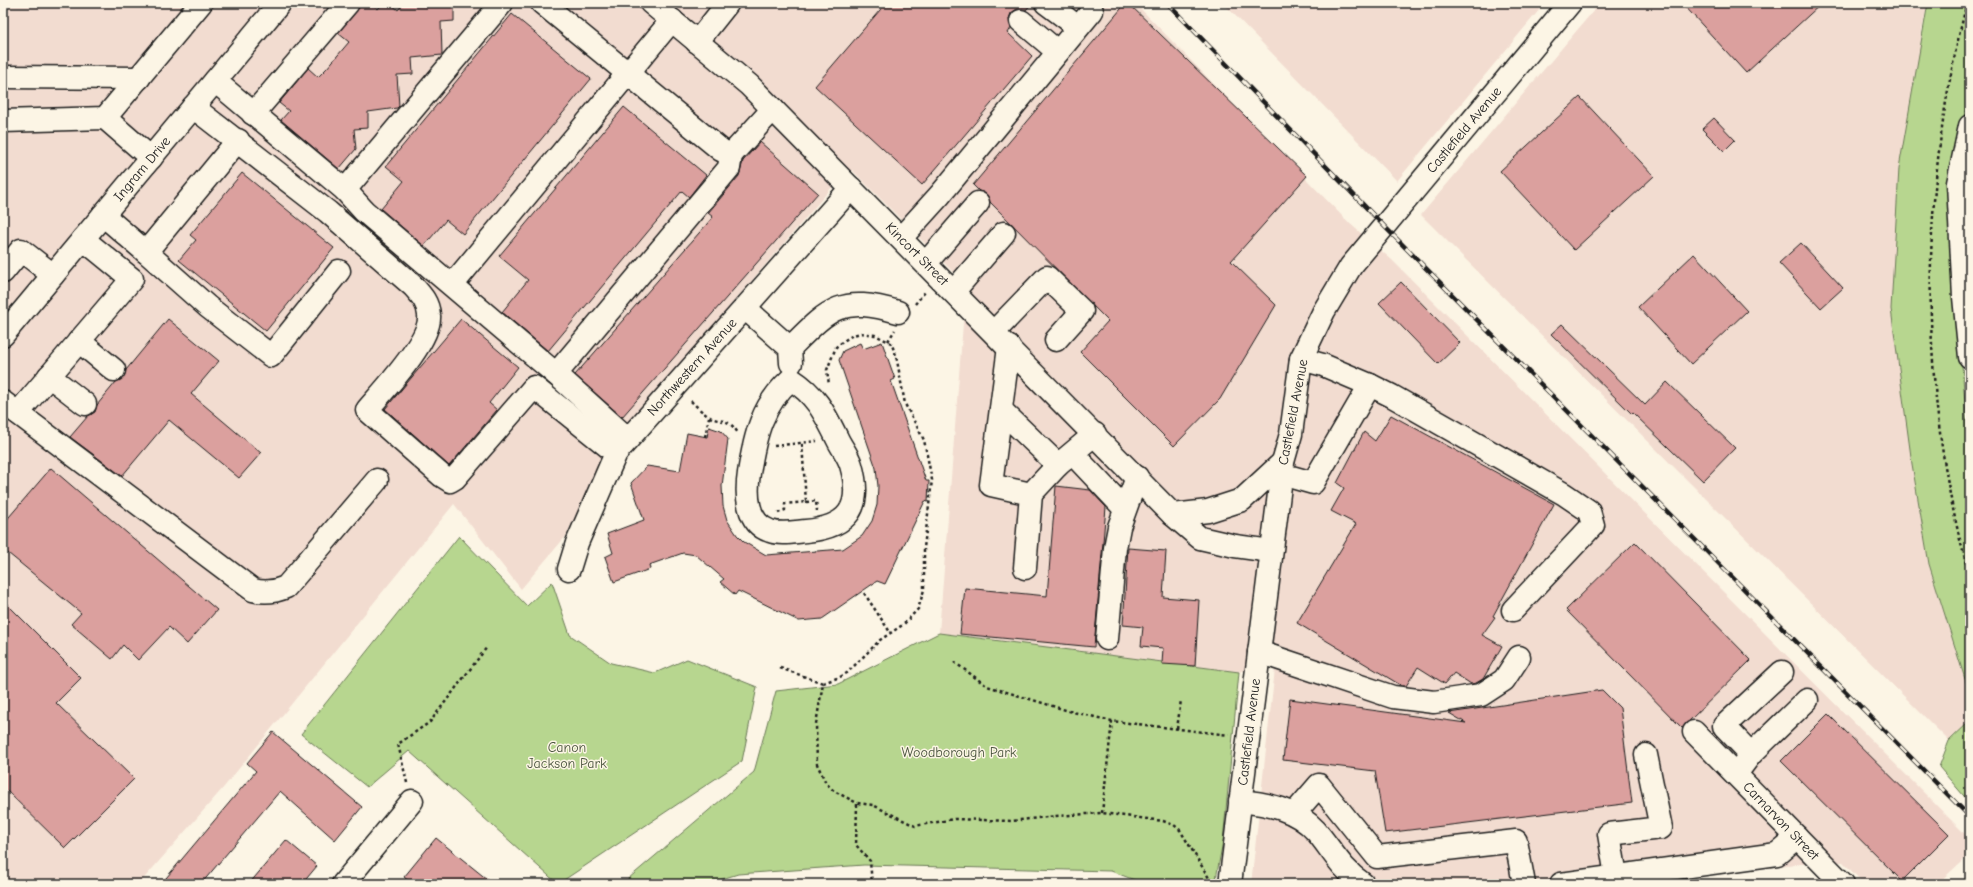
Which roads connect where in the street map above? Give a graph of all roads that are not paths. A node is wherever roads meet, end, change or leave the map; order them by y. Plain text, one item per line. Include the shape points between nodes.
1 (202, 3) edge
2 (280, 3) edge
3 (502, 3) edge
4 (542, 3) edge
5 (651, 3) edge
6 (728, 3) edge
7 (1046, 3) edge
8 (1570, 3) edge
9 (342, 5) edge
10 (672, 20) junction
11 (1021, 21) dead end
12 (697, 42) junction
13 (1058, 52) junction
14 (627, 74) junction
15 (3, 77) edge
16 (139, 78) junction
17 (215, 81) junction
18 (194, 107) junction
19 (773, 109) junction
20 (253, 114) junction
21 (105, 118) junction
22 (3, 121) edge
23 (1970, 126) edge
24 (238, 140) junction
25 (731, 155) junction
26 (151, 158) junction
27 (851, 188) junction
28 (345, 190) junction
29 (978, 203) dead end
30 (103, 215) junction
31 (1004, 233) dead end
32 (901, 238) junction
33 (83, 239) junction
34 (1965, 240) edge
35 (146, 252) junction
36 (926, 263) junction
37 (339, 271) dead end
38 (3, 272) edge
39 (53, 275) junction
40 (452, 284) junction
41 (954, 291) junction
42 (745, 308) junction
43 (898, 312) dead end
44 (7, 321) edge
45 (994, 332) junction
46 (1056, 340) dead end
47 (79, 341) junction
48 (1009, 347) junction
49 (790, 348) junction
50 (1970, 357) edge
51 (1301, 359) junction
52 (114, 370) dead end
53 (556, 374) junction
54 (49, 376) junction
55 (791, 379) junction
56 (1370, 385) junction
57 (85, 404) dead end
58 (10, 408) edge
59 (1001, 410) junction
60 (1095, 434) junction
61 (622, 446) junction
62 (1066, 459) junction
63 (1282, 468) junction
64 (1137, 477) junction
65 (377, 480) dead end
66 (1031, 494) junction
67 (1124, 508) junction
68 (1173, 515) junction
69 (1271, 551) junction
70 (1025, 568) dead end
71 (568, 569) dead end
72 (1513, 610) dead end
73 (1107, 639) dead end
74 (1258, 652) junction
75 (1519, 657) dead end
76 (1782, 672) dead end
77 (1807, 700) dead end
78 (1694, 732) dead end
79 (1751, 754) junction
80 (1646, 755) dead end
81 (1735, 775) junction
82 (412, 801) road end
83 (1240, 801) junction
84 (1294, 814) junction
85 (1797, 837) junction
86 (1616, 876) junction
87 (343, 884) edge
88 (1230, 884) edge
89 (1363, 884) edge
90 (1524, 884) edge
91 (1561, 884) edge
92 (1843, 884) edge

1 - 16 street
2 - 17 street, Ingram Drive
3 - 28 street
4 - 14 street
5 - 10 street, Kincort Street
6 - 12 street
7 - 13 street via 1085,19
8 - 51 street, Castlefield Avenue via 1351,266 1324,311
9 - 20 street
10 - 12 street, Kincort Street
10 - 14 street
11 - 13 street
12 - 19 street, Kincort Street via 749,85
13 - 32 street via 940,195
14 - 25 street via 721,150
14 - 40 street
15 - 16 street
16 - 21 street
17 - 18 street, Ingram Drive
17 - 20 street
18 - 24 street
18 - 26 street, Ingram Drive
19 - 25 street
19 - 27 street, Kincort Street
20 - 28 street
21 - 22 street
21 - 26 street
23 - 34 street via 1958,183
24 - 35 street
24 - 61 street via 328,212 424,298 429,315 428,327 410,359 367,410 442,476 450,481 455,478 534,387
25 - 53 street via 729,168
26 - 30 street, Ingram Drive
27 - 32 street, Kincort Street
27 - 42 street, Northwestern Avenue
28 - 40 street via 364,211
29 - 36 street
30 - 33 street, Ingram Drive
30 - 35 street
31 - 41 street
32 - 36 street, Kincort Street
33 - 39 street, Ingram Drive
33 - 47 street via 132,279
34 - 50 street via 1964,297
35 - 37 street via 208,307 271,356
36 - 41 street, Kincort Street
38 - 39 street via 22,250
39 - 44 street, Ingram Drive
40 - 53 street
41 - 45 street, Kincort Street
42 - 49 street
42 - 61 street, Northwestern Avenue
43 - 49 street via 866,304 838,308 822,316
45 - 46 street via 1047,277 1082,311
45 - 48 street, Kincort Street
47 - 52 street
47 - 54 street
48 - 59 street
48 - 60 street, Kincort Street
49 - 55 street
51 - 56 street via 1324,365
51 - 63 street, Castlefield Avenue via 1291,434
53 - 61 street
54 - 57 street
54 - 58 street
55 - 55 street via 814,396 847,457 853,476 854,498 847,514 829,528 770,531 754,517 750,507 748,487 753,448 771,400
56 - 63 street via 1313,483
56 - 72 street via 1557,490 1589,511 1593,525
58 - 65 street via 253,590 261,592 286,587
59 - 62 street
59 - 66 street via 991,485
60 - 62 street
60 - 64 street, Kincort Street
61 - 71 street, Northwestern Avenue via 577,543
62 - 66 street
62 - 67 street
63 - 68 street via 1242,500 1208,511
63 - 69 street, Castlefield Avenue
64 - 67 street
64 - 68 street, Kincort Street
66 - 70 street
67 - 73 street via 1115,548
68 - 69 street, Kincort Street via 1200,538
69 - 74 street, Castlefield Avenue
74 - 75 street via 1393,697 1434,702 1481,695 1504,680
74 - 83 street, Castlefield Avenue
76 - 79 street via 1724,726
77 - 79 street
78 - 81 street, Carnarvon Street
79 - 81 street
80 - 86 street via 1662,828 1609,834
81 - 85 street, Carnarvon Street
82 - 87 street
83 - 84 street via 1265,804
83 - 88 street, Castlefield Avenue
84 - 89 street via 1311,827 1346,871
84 - 90 street via 1319,786 1377,857 1516,841
85 - 86 street via 1777,854
85 - 92 street, Carnarvon Street
86 - 91 street

